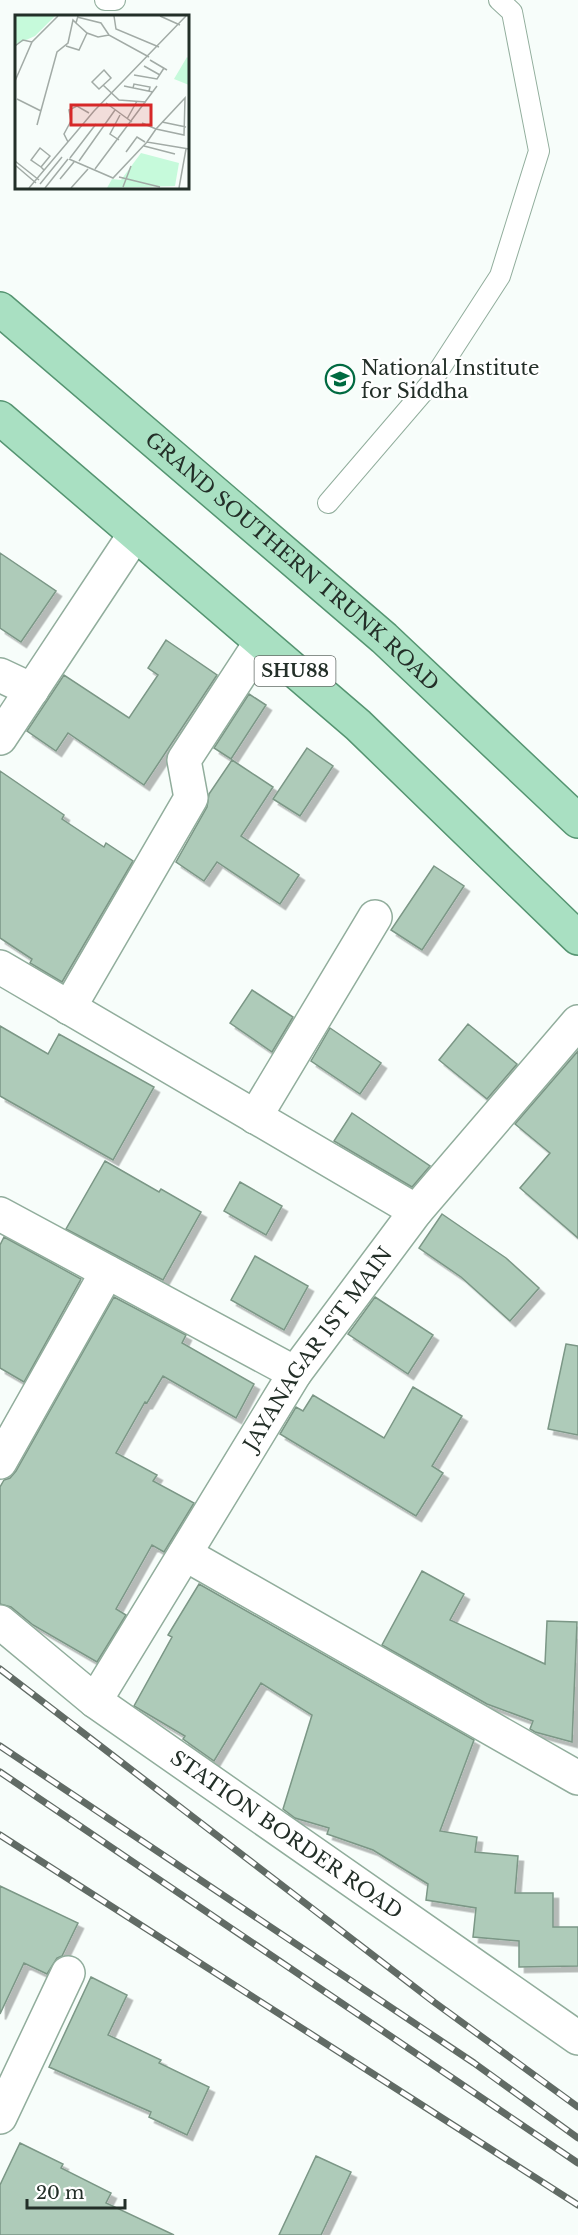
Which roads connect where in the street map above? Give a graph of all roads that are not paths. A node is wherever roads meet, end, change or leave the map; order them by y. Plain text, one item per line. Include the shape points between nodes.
1 (105, 0) edge
2 (115, 0) edge
3 (499, 0) edge
4 (0, 309) edge
5 (0, 418) edge
6 (328, 503) dead end
7 (135, 534) junction
8 (261, 642) junction
9 (0, 675) edge
10 (32, 690) junction
11 (0, 738) edge
12 (578, 821) edge
13 (375, 917) dead end
14 (578, 938) edge
15 (0, 967) edge
16 (69, 1008) junction
17 (578, 1022) edge
18 (255, 1117) junction
19 (416, 1211) junction
20 (0, 1214) edge
21 (107, 1272) junction
22 (295, 1372) junction
23 (0, 1461) edge
24 (185, 1554) junction
25 (0, 1622) edge
26 (94, 1701) junction
27 (578, 1778) edge
28 (68, 1973) dead end
29 (578, 2038) edge
30 (0, 2118) edge

1 - 2 lane
3 - 6 lane via 512,12 539,151 500,276 430,384
4 - 12 main road, GRAND SOUTHERN TRUNK ROAD via 384,638
5 - 7 main road, SHU88
7 - 8 main road, SHU88
7 - 10 street
8 - 14 main road, SHU88 via 358,725
8 - 16 street via 184,760 191,798
9 - 10 street
10 - 11 street
13 - 18 street
15 - 16 street
16 - 18 street
17 - 19 street, JAYANAGAR 1ST MAIN
18 - 19 street
19 - 22 street, JAYANAGAR 1ST MAIN
20 - 21 street
21 - 22 street
21 - 23 street
22 - 24 street, JAYANAGAR 1ST MAIN
24 - 26 street, JAYANAGAR 1ST MAIN
24 - 27 street
25 - 26 street, STATION BORDER ROAD
26 - 29 street, STATION BORDER ROAD
28 - 30 street

